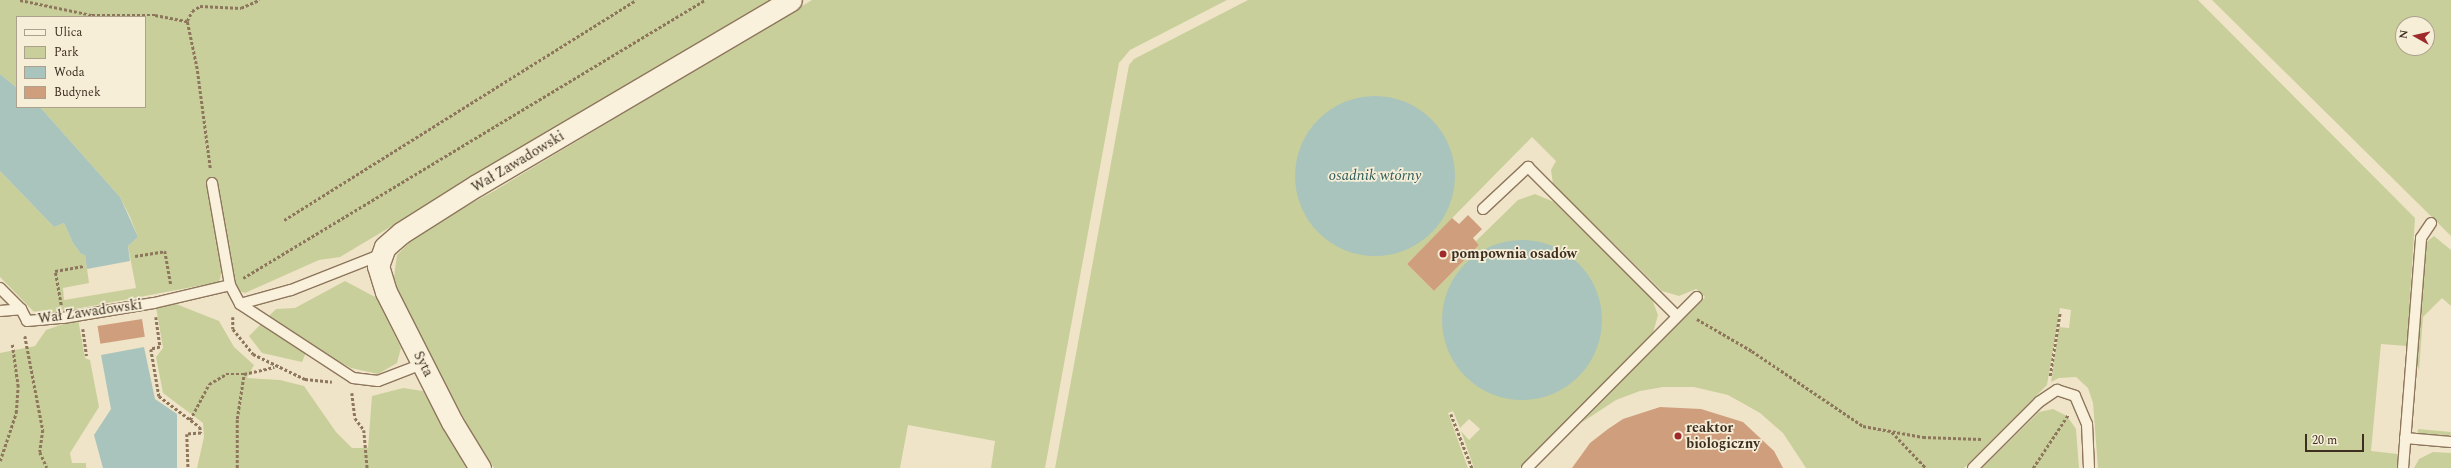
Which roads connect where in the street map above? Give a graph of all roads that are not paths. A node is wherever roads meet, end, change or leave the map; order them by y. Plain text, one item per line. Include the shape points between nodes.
1 (791, 0) edge
2 (212, 183) road end
3 (1483, 209) dead end
4 (2431, 223) dead end
5 (380, 255) junction
6 (230, 285) junction
7 (0, 288) edge
8 (1697, 297) dead end
9 (240, 304) junction
10 (21, 309) junction
11 (0, 311) edge
12 (1678, 316) junction
13 (422, 364) junction
14 (2406, 438) junction
15 (2451, 442) edge
16 (480, 468) edge
17 (1527, 468) edge
18 (1973, 468) edge
19 (2089, 468) edge
20 (2403, 468) edge

1 - 5 street, Wał Zawadowski via 408,229 393,239
2 - 6 lane
3 - 12 lane via 1528,167
4 - 14 lane via 2421,238
5 - 9 lane, Wał Zawadowski via 290,290
5 - 13 street, Syta via 380,278
6 - 9 lane
6 - 10 lane, Wał Zawadowski via 154,303 63,318 27,321
7 - 10 lane
8 - 12 lane
9 - 13 lane via 354,378 378,381
10 - 11 lane
12 - 17 lane
13 - 16 street, Syta via 468,452
14 - 15 lane
14 - 20 lane
18 - 19 lane via 2047,396 2057,390 2075,396 2087,424

